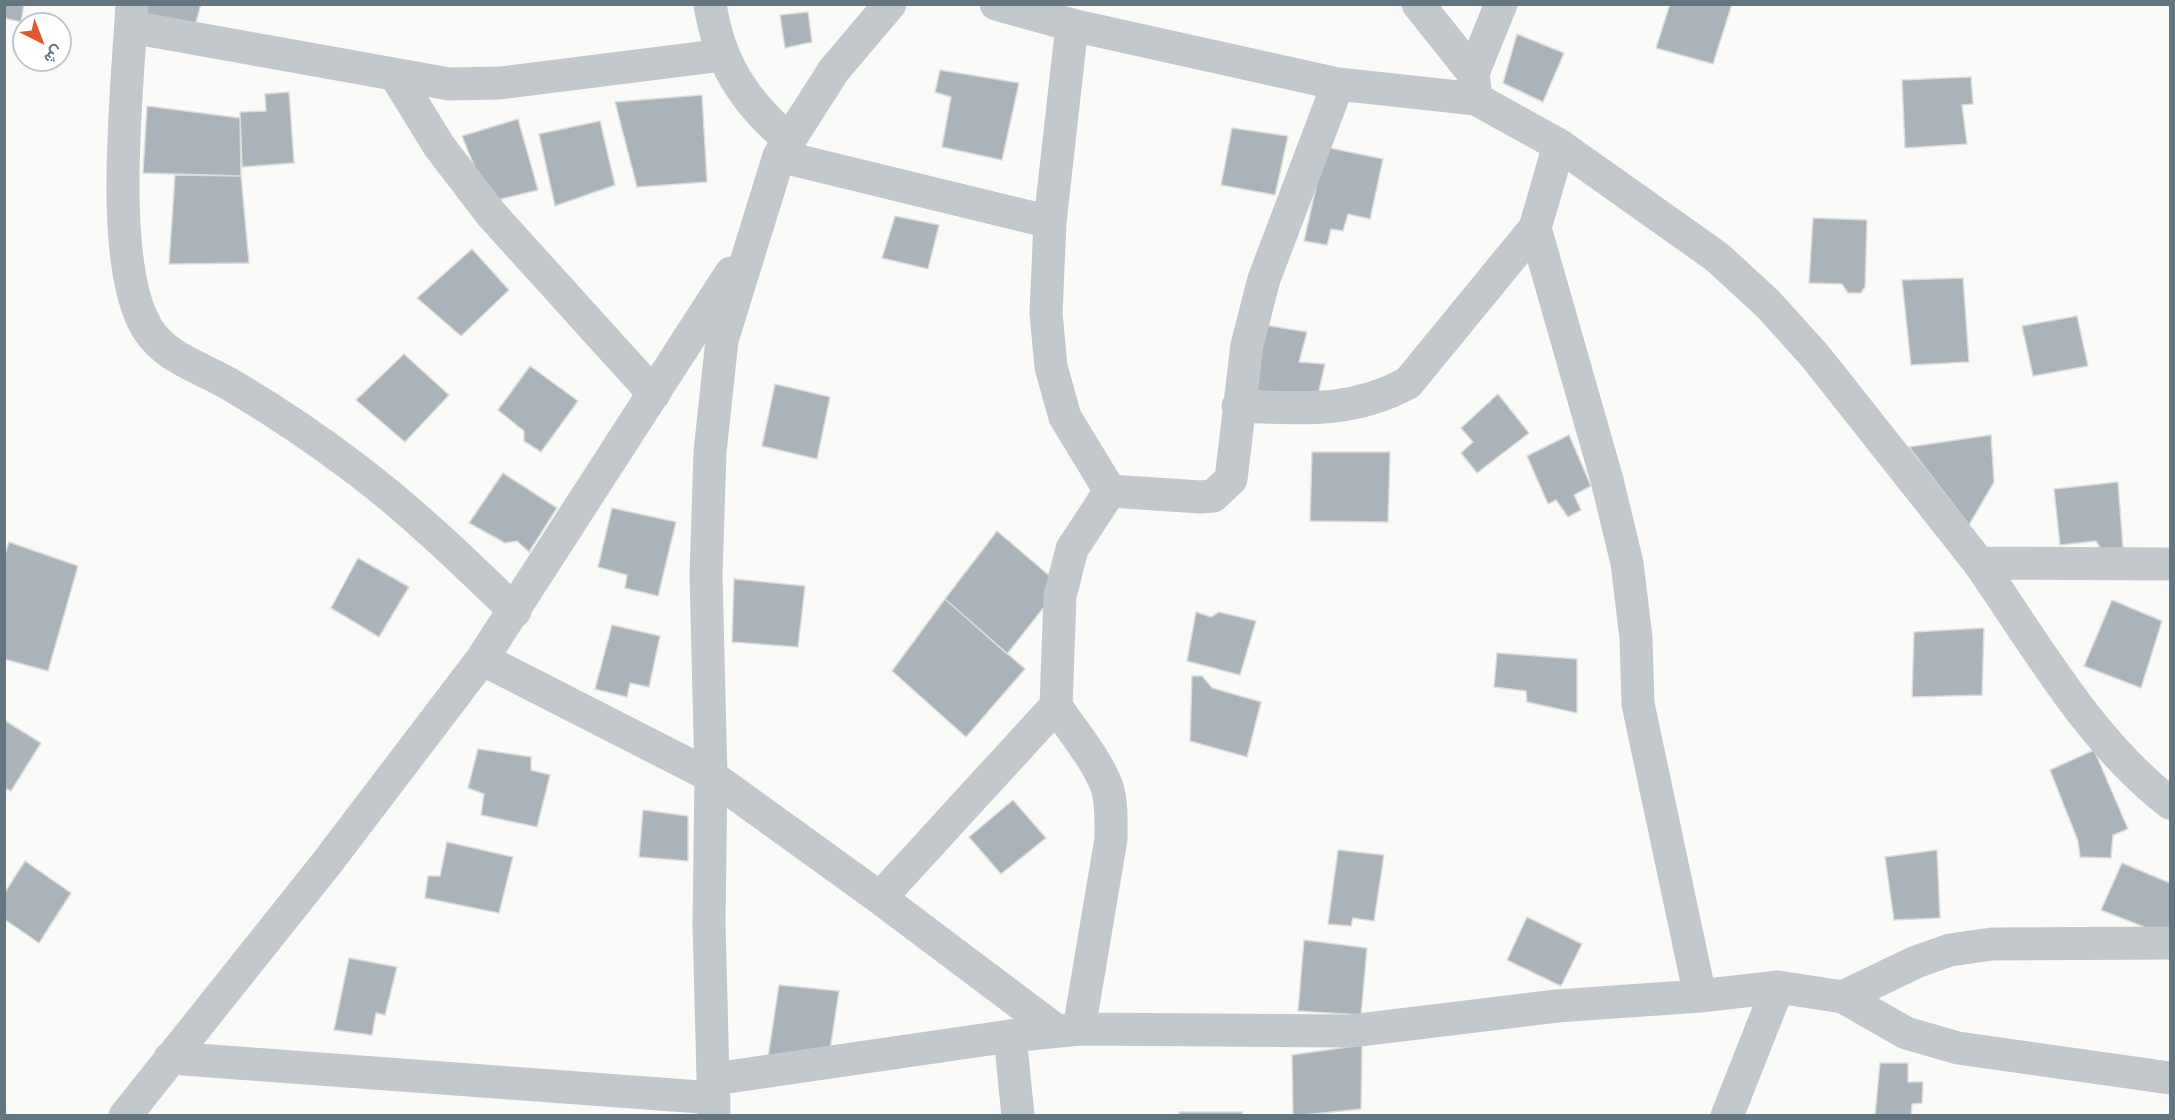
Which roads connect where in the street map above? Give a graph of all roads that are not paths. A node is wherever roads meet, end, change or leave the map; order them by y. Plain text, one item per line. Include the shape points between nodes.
1 (710, 4) edge
2 (890, 4) edge
3 (996, 4) edge
4 (1418, 4) edge
5 (1501, 4) edge
6 (131, 16) edge
7 (1072, 25) junction
8 (723, 55) junction
9 (396, 76) junction
10 (1338, 84) junction
11 (1475, 86) junction
12 (1559, 145) junction
13 (784, 147) junction
14 (1050, 222) junction
15 (1535, 228) junction
16 (751, 241) junction
17 (654, 394) junction
18 (1238, 406) junction
19 (1110, 491) junction
20 (1979, 563) junction
21 (2170, 564) edge
22 (515, 611) junction
23 (482, 658) junction
24 (1056, 706) junction
25 (711, 776) junction
26 (2170, 803) edge
27 (880, 898) junction
28 (2170, 942) edge
29 (1778, 987) junction
30 (1700, 996) junction
31 (1844, 997) junction
32 (1068, 1030) junction
33 (1010, 1036) junction
34 (170, 1058) junction
35 (2170, 1078) edge
36 (714, 1097) edge
37 (124, 1116) edge
38 (1018, 1116) edge
39 (1727, 1116) edge

1 - 8 street
2 - 13 street via 834,70
3 - 7 street
4 - 11 street
5 - 11 street
6 - 9 street
6 - 22 street via 124,157 125,236 132,284 147,328 186,363 234,386 358,470 432,531
7 - 10 street
7 - 14 street
8 - 9 street via 500,83 449,84
8 - 13 street
9 - 17 street via 439,146 492,214
10 - 11 street
10 - 18 street via 1264,279 1246,345
11 - 12 street
12 - 15 street
12 - 20 street via 1717,257 1768,304 1815,356
13 - 14 street
13 - 16 street
14 - 19 street via 1046,314 1052,367 1065,417
15 - 18 street via 1408,382 1384,396 1353,405 1314,409
15 - 30 street via 1627,563 1636,638 1638,704
16 - 17 street
16 - 25 street via 722,340 710,452 706,575
17 - 22 street
18 - 19 street via 1232,479 1213,496
19 - 24 street via 1072,549 1060,596
20 - 21 street
20 - 26 street via 2102,739 2140,779
22 - 23 street
23 - 25 street
23 - 34 street via 326,864
24 - 27 street
24 - 32 street via 1098,767 1108,789 1111,813 1111,839
25 - 27 street
25 - 36 street via 709,922
27 - 32 street
28 - 31 street via 1992,944 1950,950
29 - 30 street
29 - 31 street
29 - 39 street
30 - 32 street via 1557,1006 1351,1031
31 - 35 street via 1906,1033 1958,1048
32 - 33 street
33 - 36 street
33 - 38 street
34 - 36 street
34 - 37 street

